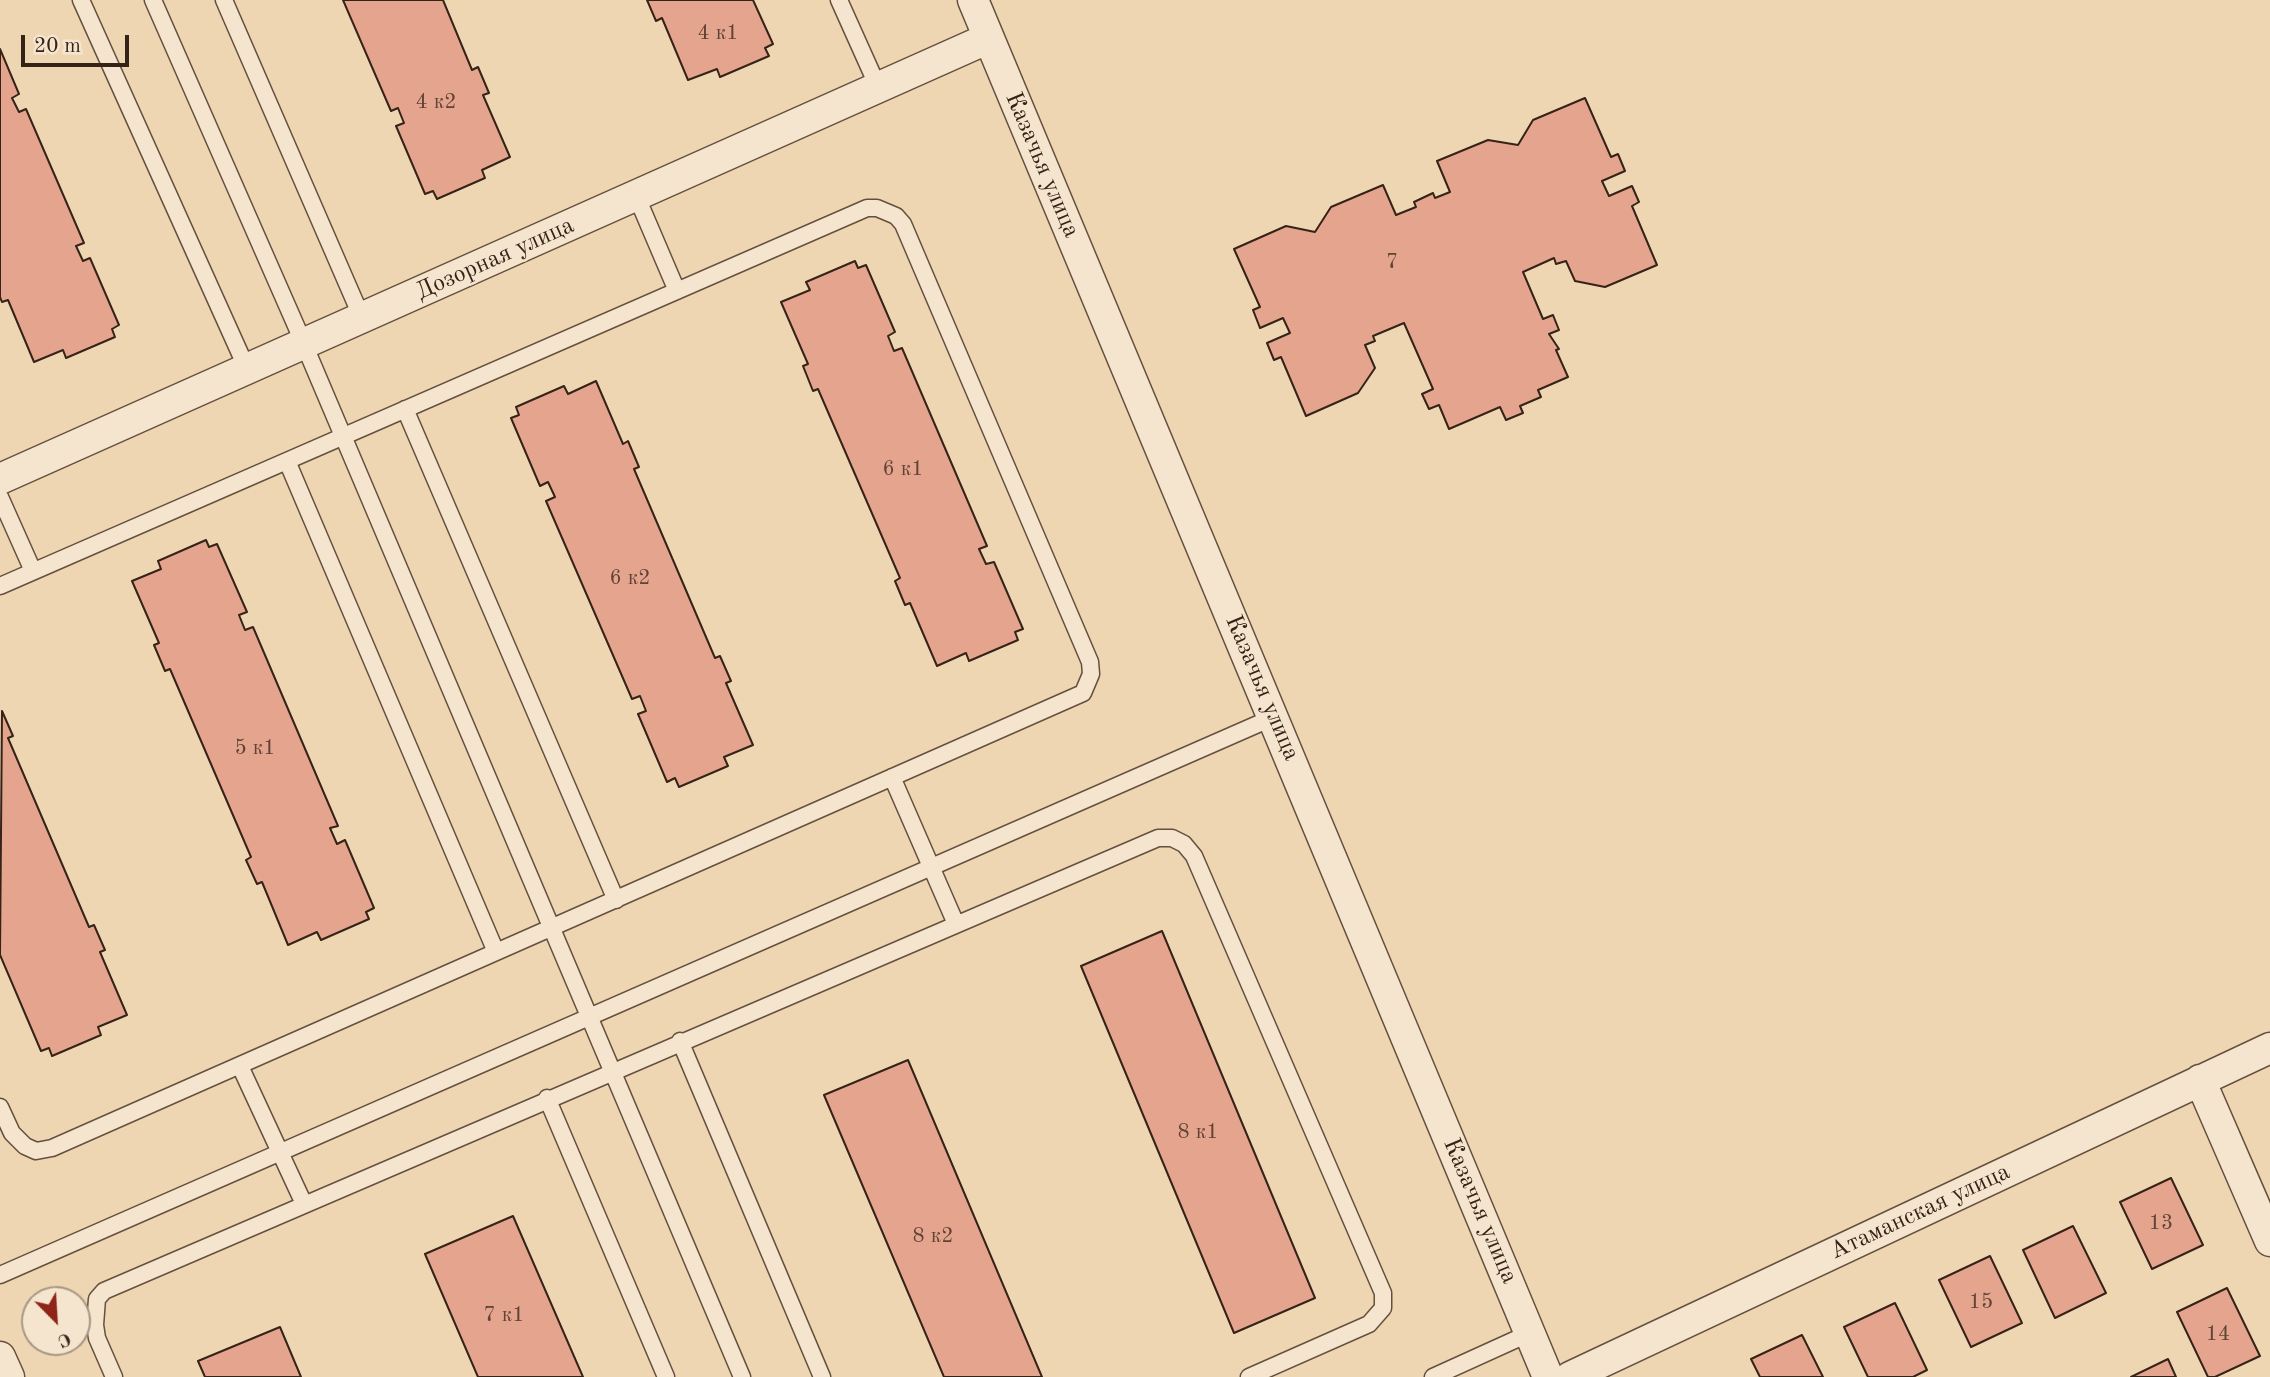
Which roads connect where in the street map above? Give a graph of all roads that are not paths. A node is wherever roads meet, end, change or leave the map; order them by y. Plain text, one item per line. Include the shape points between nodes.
1 (81, 0) edge
2 (153, 0) edge
3 (224, 0) edge
4 (839, 0) edge
5 (973, 0) edge
6 (989, 38) junction
7 (878, 87) junction
8 (636, 195) junction
9 (677, 291) junction
10 (362, 318) junction
11 (304, 344) junction
12 (247, 369) junction
13 (405, 410) junction
14 (343, 437) junction
15 (287, 461) junction
16 (0, 479) edge
17 (0, 497) edge
18 (33, 571) junction
19 (0, 586) edge
20 (1274, 718) junction
21 (892, 777) junction
22 (932, 867) junction
23 (616, 900) junction
24 (956, 924) junction
25 (496, 953) junction
26 (680, 1041) junction
27 (2270, 1048) edge
28 (240, 1066) junction
29 (612, 1070) junction
30 (2200, 1080) junction
31 (547, 1098) junction
32 (0, 1107) edge
33 (279, 1153) junction
34 (304, 1204) junction
35 (2270, 1241) edge
36 (0, 1275) edge
37 (1530, 1333) junction
38 (0, 1357) edge
39 (9, 1377) edge
40 (114, 1377) edge
41 (666, 1377) edge
42 (742, 1377) edge
43 (822, 1377) edge
44 (1249, 1377) edge
45 (1433, 1377) edge
46 (1548, 1377) edge
47 (1570, 1377) edge

1 - 12 lane
2 - 11 lane
3 - 10 lane
4 - 7 lane
5 - 6 street, Казачья улица
6 - 7 street, Дозорная улица
6 - 20 street, Казачья улица
7 - 8 street, Дозорная улица
8 - 9 lane
8 - 10 street, Дозорная улица
9 - 13 lane
9 - 21 lane via 867,208 886,210 903,224 1090,662 1091,674 1083,693
10 - 11 street, Дозорная улица
11 - 12 street, Дозорная улица
11 - 14 lane
12 - 16 street, Дозорная улица
13 - 14 lane
13 - 23 lane
14 - 15 lane
14 - 29 lane
15 - 18 lane
15 - 25 lane
17 - 18 lane
18 - 19 lane
20 - 22 lane
20 - 37 street, Казачья улица
21 - 22 lane
21 - 23 lane
22 - 24 lane
22 - 33 lane
23 - 25 lane
24 - 26 lane
24 - 44 lane via 1158,838 1184,844 1194,856 1377,1274 1384,1301 1380,1314 1369,1324
25 - 28 lane
26 - 29 lane
26 - 43 lane
27 - 30 street, Атаманская улица
28 - 32 lane via 36,1151 12,1133
28 - 33 lane
29 - 31 lane
29 - 42 lane
30 - 35 street
30 - 47 street, Атаманская улица
31 - 34 lane
31 - 41 lane
33 - 34 lane
33 - 36 lane
34 - 40 lane via 104,1291 97,1300 95,1325
37 - 45 lane
37 - 46 street, Казачья улица
38 - 39 street

